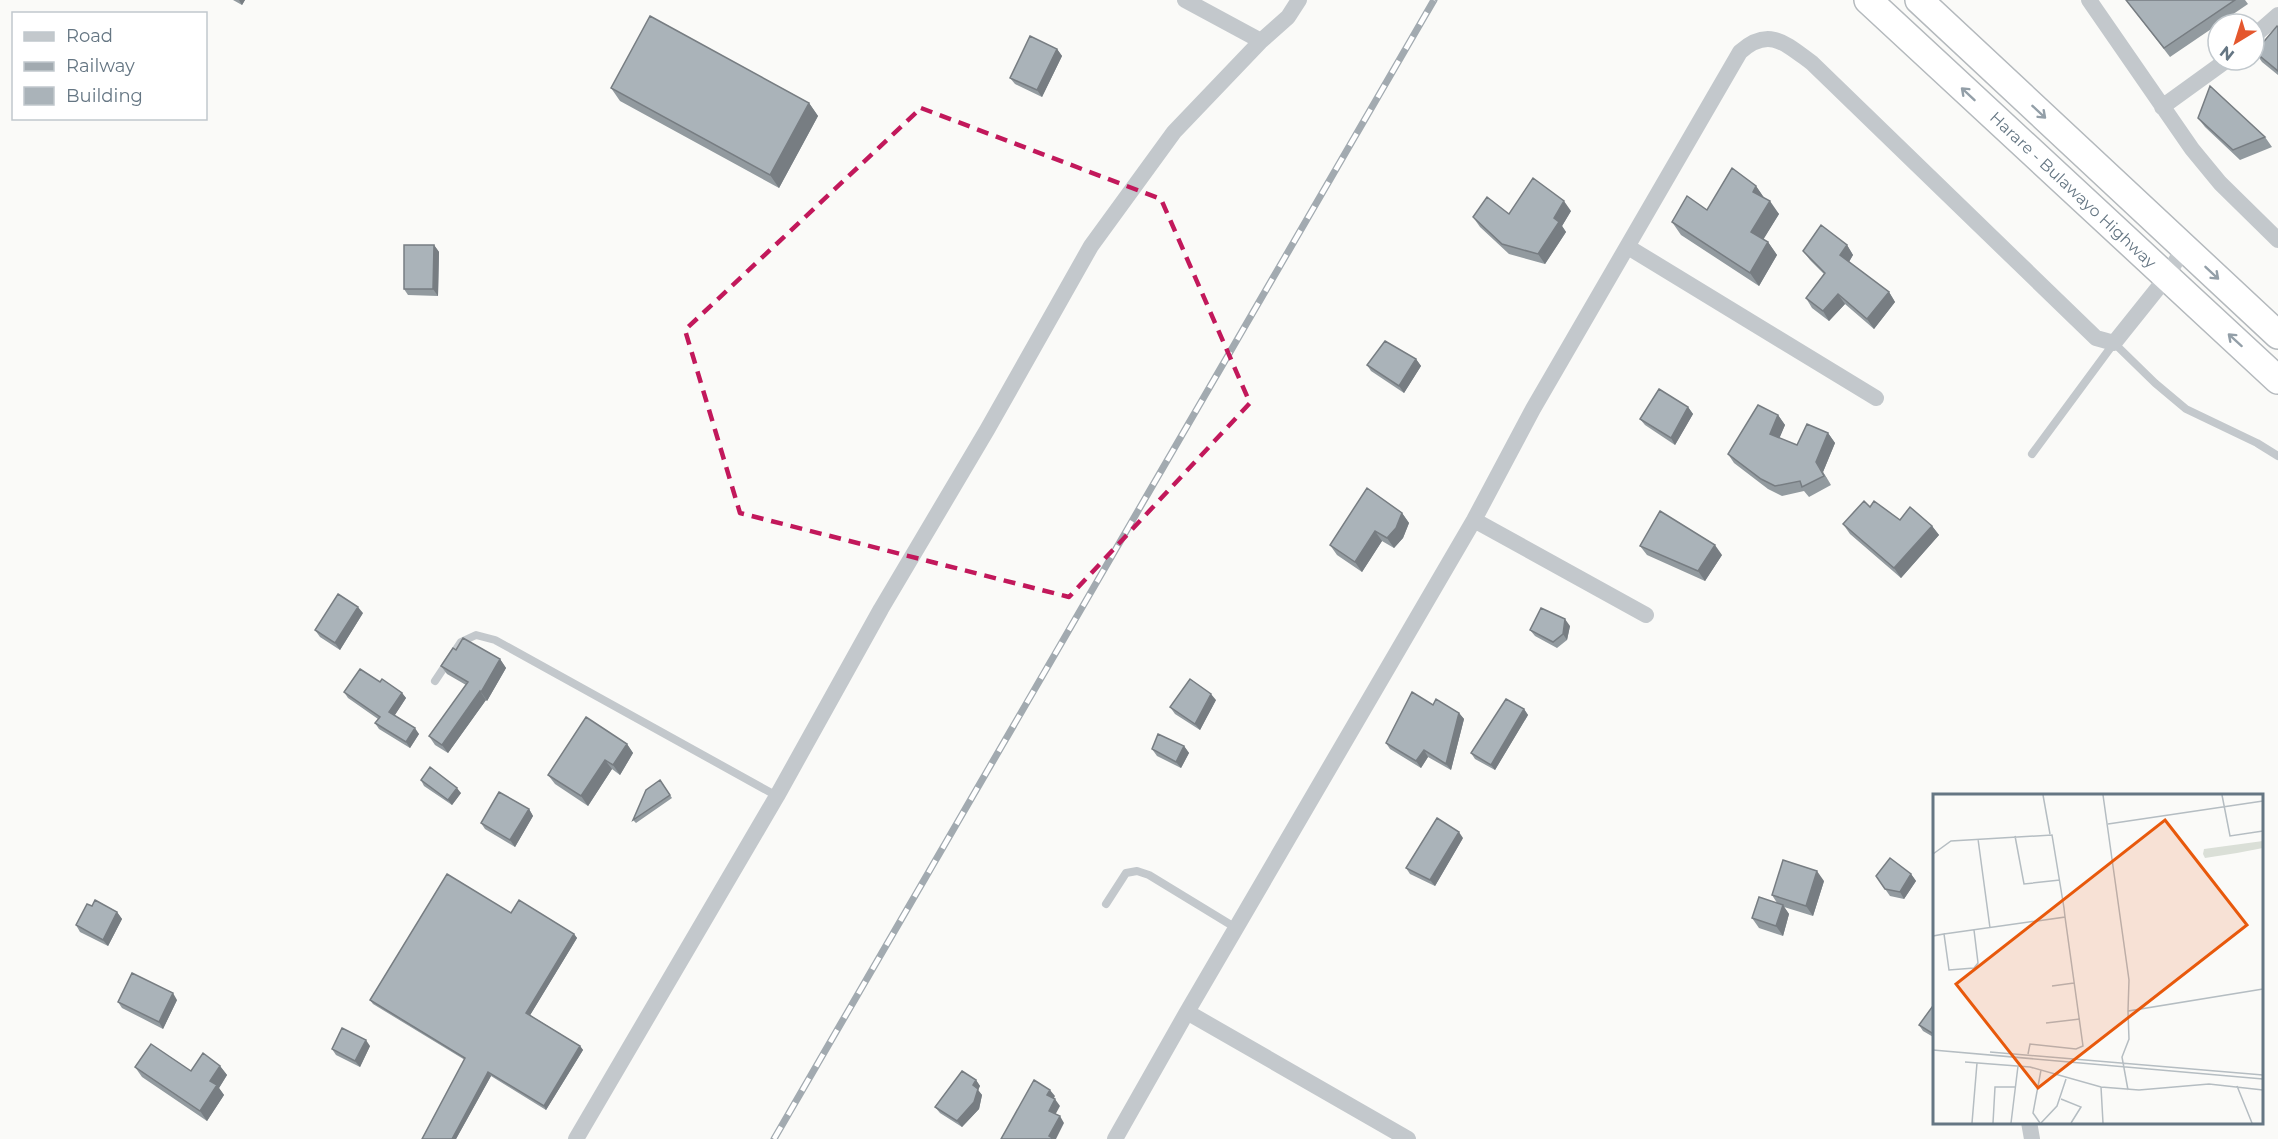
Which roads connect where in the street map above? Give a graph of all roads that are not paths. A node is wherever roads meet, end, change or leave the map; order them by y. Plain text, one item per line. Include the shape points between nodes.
1 (1185, 0) edge
2 (1299, 0) edge
3 (1868, 0) edge
4 (1919, 0) edge
5 (2089, 0) edge
6 (2278, 15) edge
7 (2266, 26) edge
8 (1262, 41) junction
9 (2210, 72) edge
10 (2162, 107) junction
11 (2278, 240) edge
12 (1628, 247) junction
13 (2184, 247) junction
14 (2166, 278) junction
15 (2278, 335) edge
16 (2114, 343) junction
17 (2278, 380) edge
18 (1876, 398) dead end
19 (2032, 454) dead end
20 (2278, 456) edge
21 (1474, 520) junction
22 (1646, 615) dead end
23 (435, 681) dead end
24 (777, 796) junction
25 (1106, 904) dead end
26 (1236, 928) junction
27 (1187, 1012) junction
28 (2029, 1124) edge
29 (576, 1139) edge
30 (1115, 1139) edge
31 (1408, 1139) edge
32 (2032, 1139) edge

1 - 8 street
2 - 8 street via 1288,17
14 -> 3 highway, Harare - Bulawayo Highway
4 -> 13 highway, Harare - Bulawayo Highway
5 - 10 street
6 - 7 street
8 - 24 street via 1174,132 1091,246 880,609
9 - 10 street
10 - 11 street via 2220,183
12 - 16 street via 1740,52 1768,37 1812,63 2096,338
12 - 18 street
12 - 21 street via 1533,409
13 - 14 street
13 -> 15 highway, Harare - Bulawayo Highway
14 - 16 street
17 -> 14 highway, Harare - Bulawayo Highway
16 - 19 lane
16 - 20 lane via 2186,409
21 - 22 street
21 - 26 street
23 - 24 lane via 461,642 476,635 495,640
24 - 29 street
25 - 26 lane via 1126,873 1137,871
26 - 27 street
27 - 30 street
27 - 31 street
28 - 32 street

